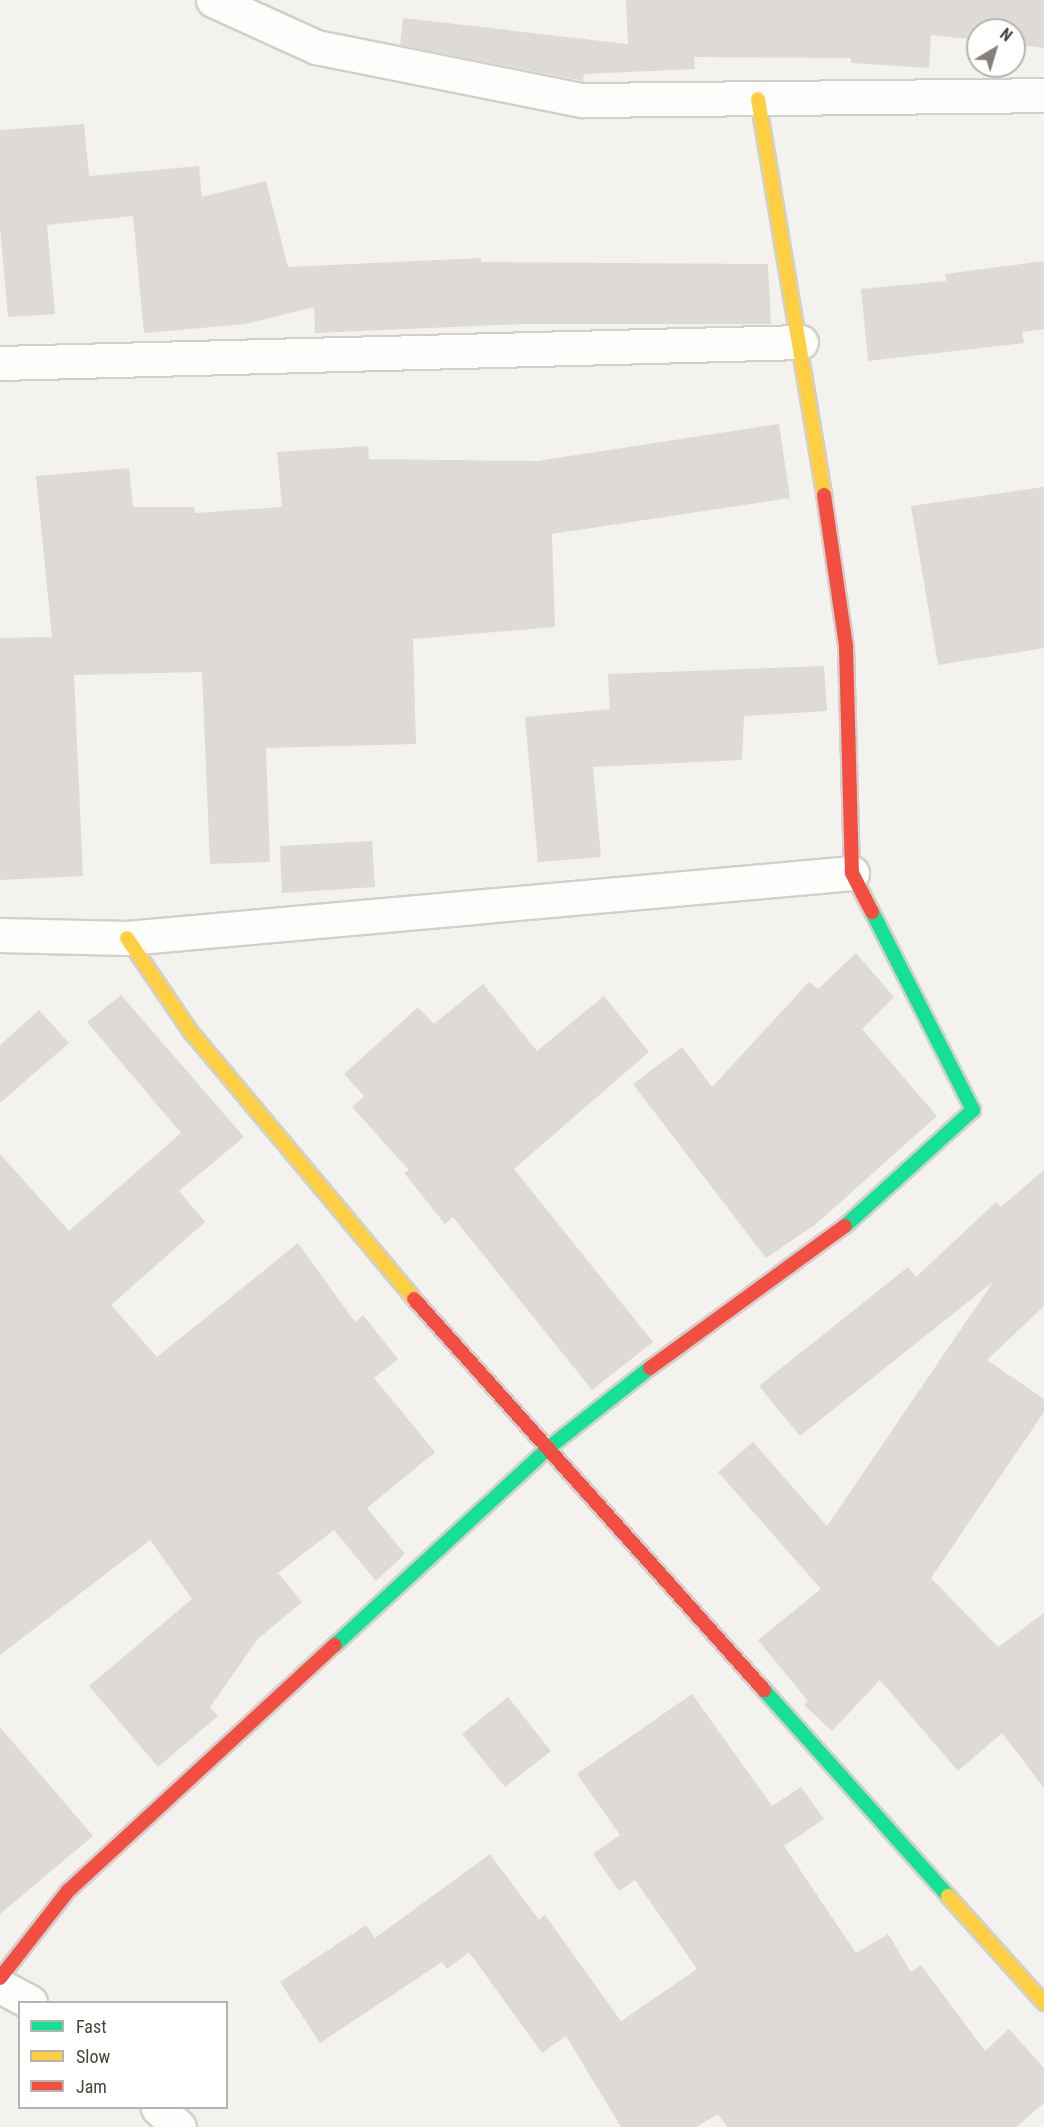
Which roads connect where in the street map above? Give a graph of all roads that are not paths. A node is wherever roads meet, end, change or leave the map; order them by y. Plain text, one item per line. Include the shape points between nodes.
1 (213, 0) edge
2 (1044, 95) edge
3 (758, 99) junction
4 (801, 342) junction
5 (0, 363) edge
6 (852, 873) junction
7 (0, 935) edge
8 (127, 938) junction
9 (546, 1450) junction
10 (0, 1978) edge
11 (0, 1986) edge
12 (28, 2001) edge
13 (1044, 2003) edge
14 (159, 2109) edge
15 (179, 2127) edge

1 - 3 street via 316,47 582,100
2 - 3 street
3 - 4 street
4 - 5 street
4 - 6 street via 846,646
6 - 8 street
6 - 9 street via 973,1110 844,1227 734,1302
7 - 8 street
8 - 9 street via 191,1032 269,1130
9 - 10 street via 68,1891
9 - 13 street
11 - 12 street
14 - 15 street

